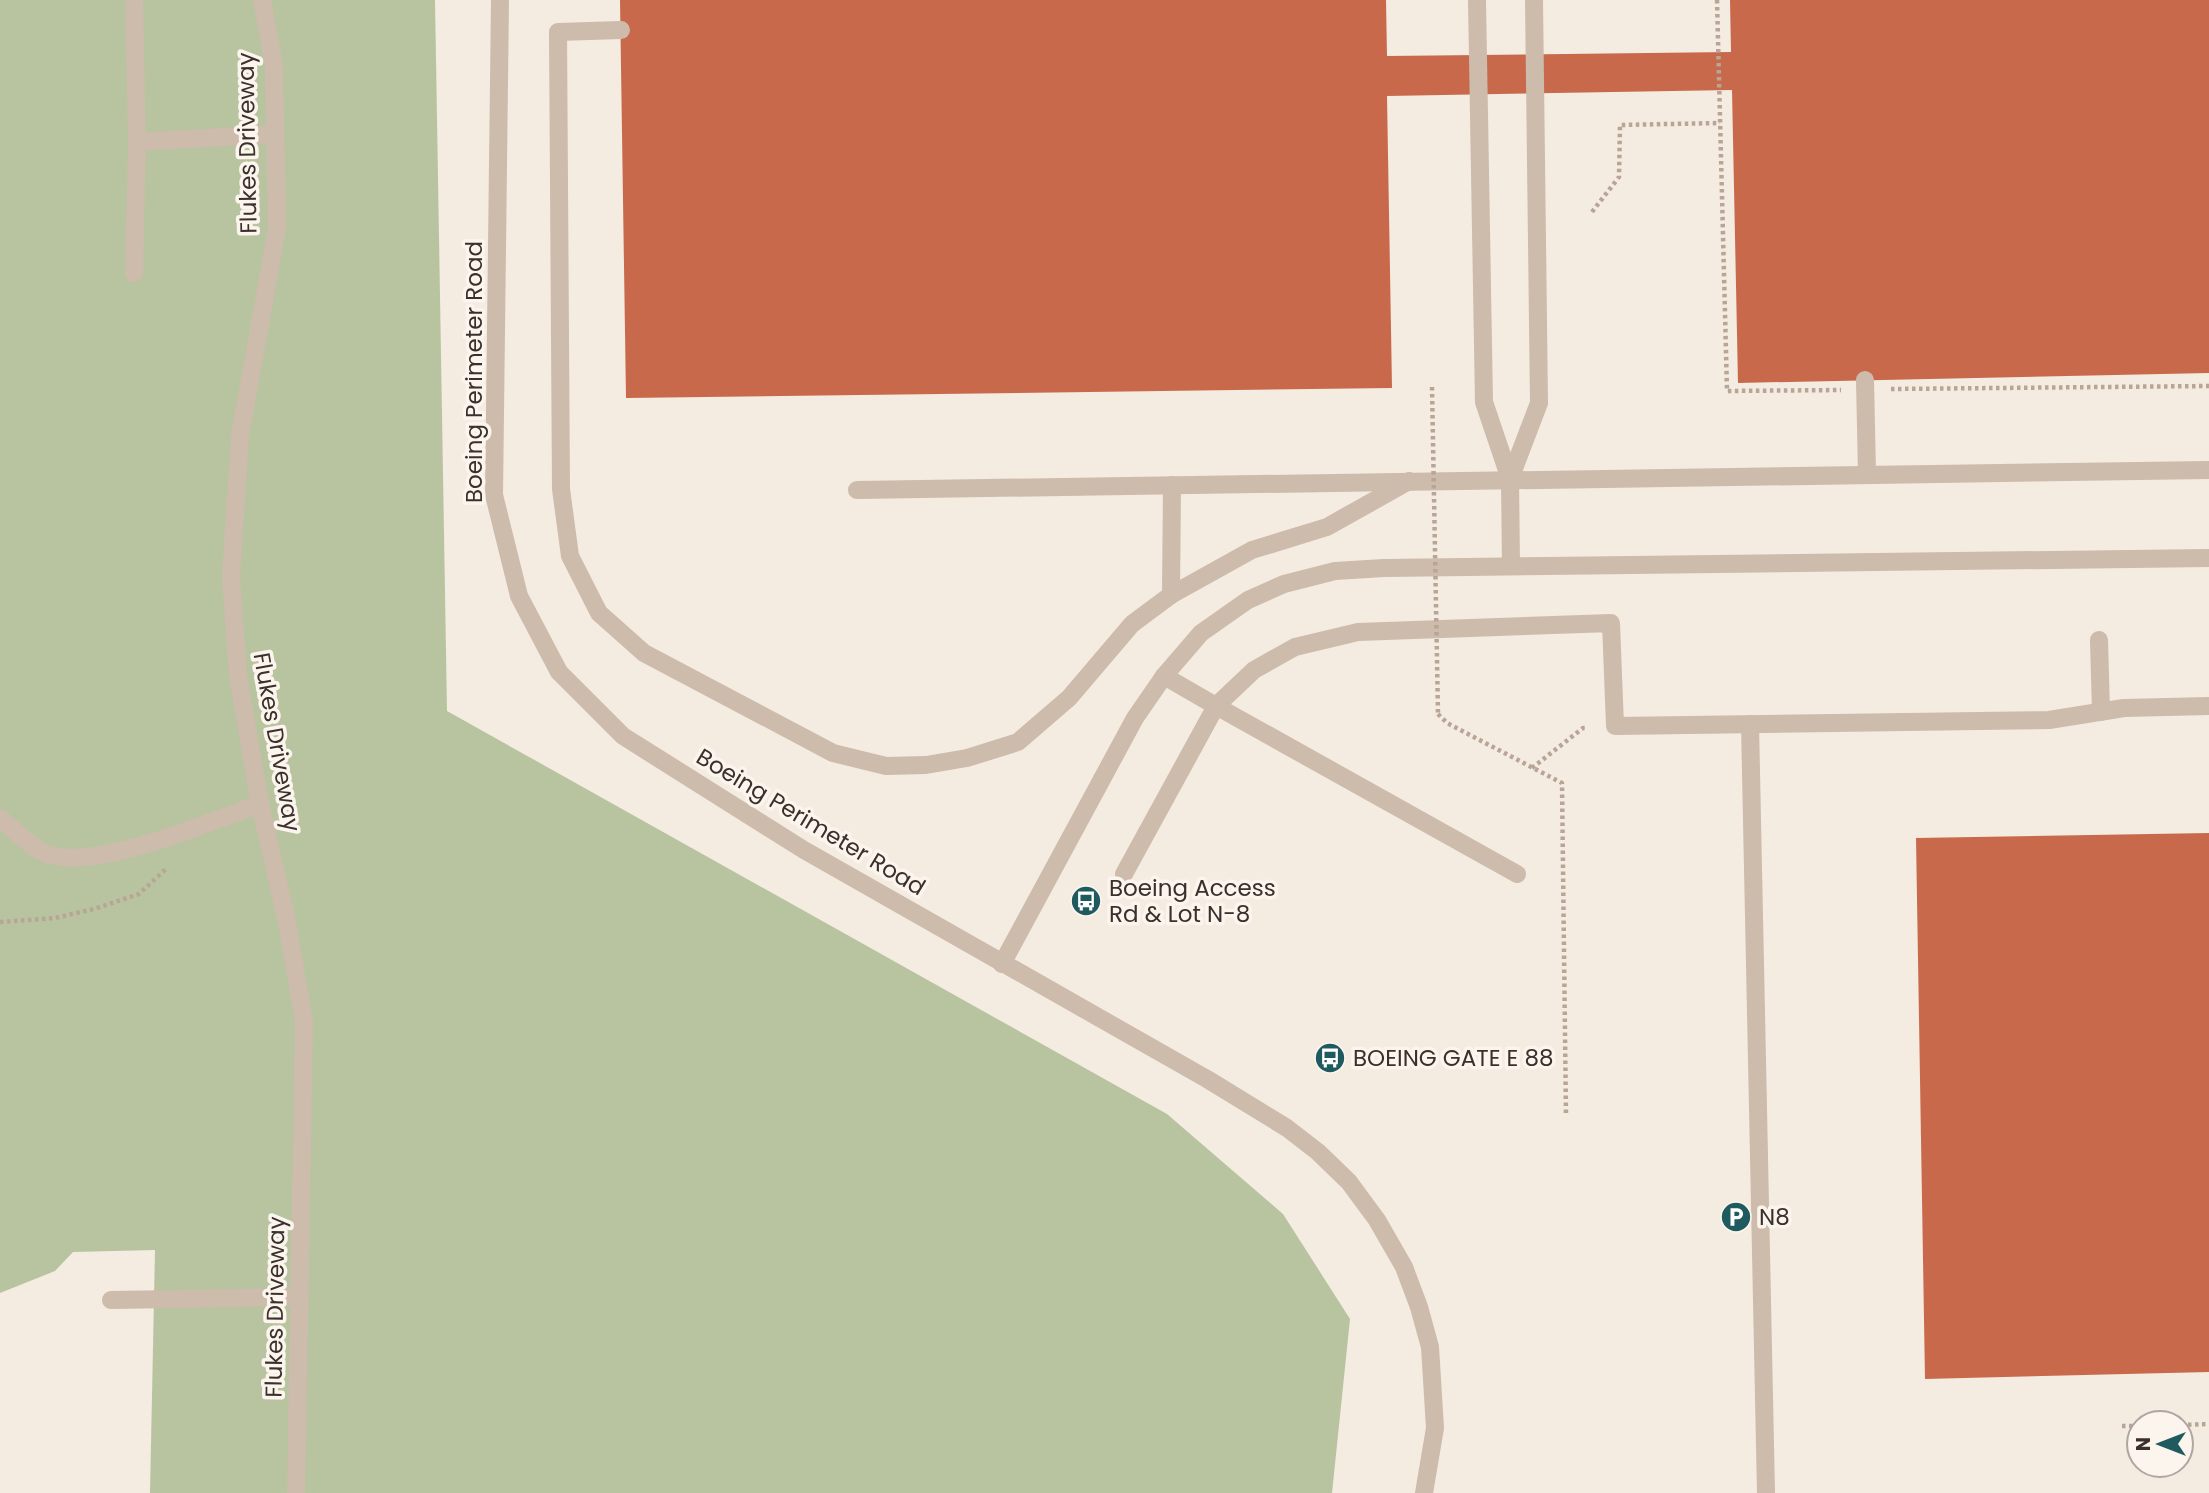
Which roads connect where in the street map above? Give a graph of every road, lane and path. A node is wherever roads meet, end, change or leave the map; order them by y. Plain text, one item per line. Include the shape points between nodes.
1 (134, 0) edge
2 (262, 0) edge
3 (500, 0) edge
4 (1477, 0) edge
5 (1534, 0) edge
6 (1717, 0) edge
7 (621, 30) dead end
8 (1720, 123) junction
9 (275, 134) junction
10 (137, 142) junction
11 (1592, 212) dead end
12 (134, 273) dead end
13 (1865, 386) junction
14 (2209, 386) edge
15 (1432, 387) dead end
16 (2209, 470) edge
17 (1867, 474) junction
18 (1510, 479) junction
19 (1409, 481) junction
20 (1172, 485) junction
21 (857, 490) dead end
22 (2209, 558) edge
23 (1511, 566) junction
24 (1171, 595) junction
25 (2099, 640) dead end
26 (1164, 676) junction
27 (1216, 706) junction
28 (2209, 706) edge
29 (2101, 712) junction
30 (1750, 724) junction
31 (1615, 726) junction
32 (1532, 768) junction
33 (260, 804) junction
34 (0, 818) edge
35 (174, 834) junction
36 (1124, 874) dead end
37 (1517, 874) dead end
38 (0, 922) edge
39 (1002, 964) junction
40 (1566, 1116) dead end
41 (300, 1297) junction
42 (111, 1300) dead end
43 (296, 1493) edge
44 (1424, 1493) edge
45 (1766, 1493) edge

1 - 10 street
2 - 9 street, Flukes Driveway via 274,66
3 - 39 street, Boeing Perimeter Road via 494,495 519,596 559,673 623,736 804,850
4 - 18 street via 1484,402
5 - 18 street via 1539,403
6 - 8 path
7 - 24 street via 558,33 561,489 570,556 599,613 644,653 832,753 886,766 926,765 1018,742 1069,698 1132,624
8 - 11 path via 1620,125 1619,177
8 - 13 path via 1727,391
9 - 10 street
9 - 33 street, Flukes Driveway via 276,228 240,436 231,576 238,676
10 - 12 street
13 - 14 path
13 - 17 street
15 - 32 path, bridge via 1438,714
16 - 17 street
17 - 18 street
18 - 19 street
18 - 23 street
19 - 20 street
19 - 24 street via 1327,527 1252,550
20 - 21 street
20 - 24 street
22 - 23 street
23 - 26 street via 1335,571 1284,584 1248,600 1201,633
25 - 29 street
26 - 27 street
26 - 39 street via 1135,718
27 - 31 street via 1254,670 1295,647 1358,632 1611,623
27 - 36 street
27 - 37 street
28 - 29 street
29 - 30 street via 2049,720
30 - 31 street
30 - 45 street
31 - 32 path via 1583,728
32 - 40 path via 1562,783
33 - 35 street
33 - 41 street, Flukes Driveway via 288,922 304,1022
34 - 35 street via 42,852 69,858 120,853
35 - 38 path via 172,864 139,894 55,918
39 - 44 street, Boeing Perimeter Road via 1287,1128 1349,1182 1404,1267 1430,1347 1435,1427
41 - 42 street
41 - 43 street, Flukes Driveway

